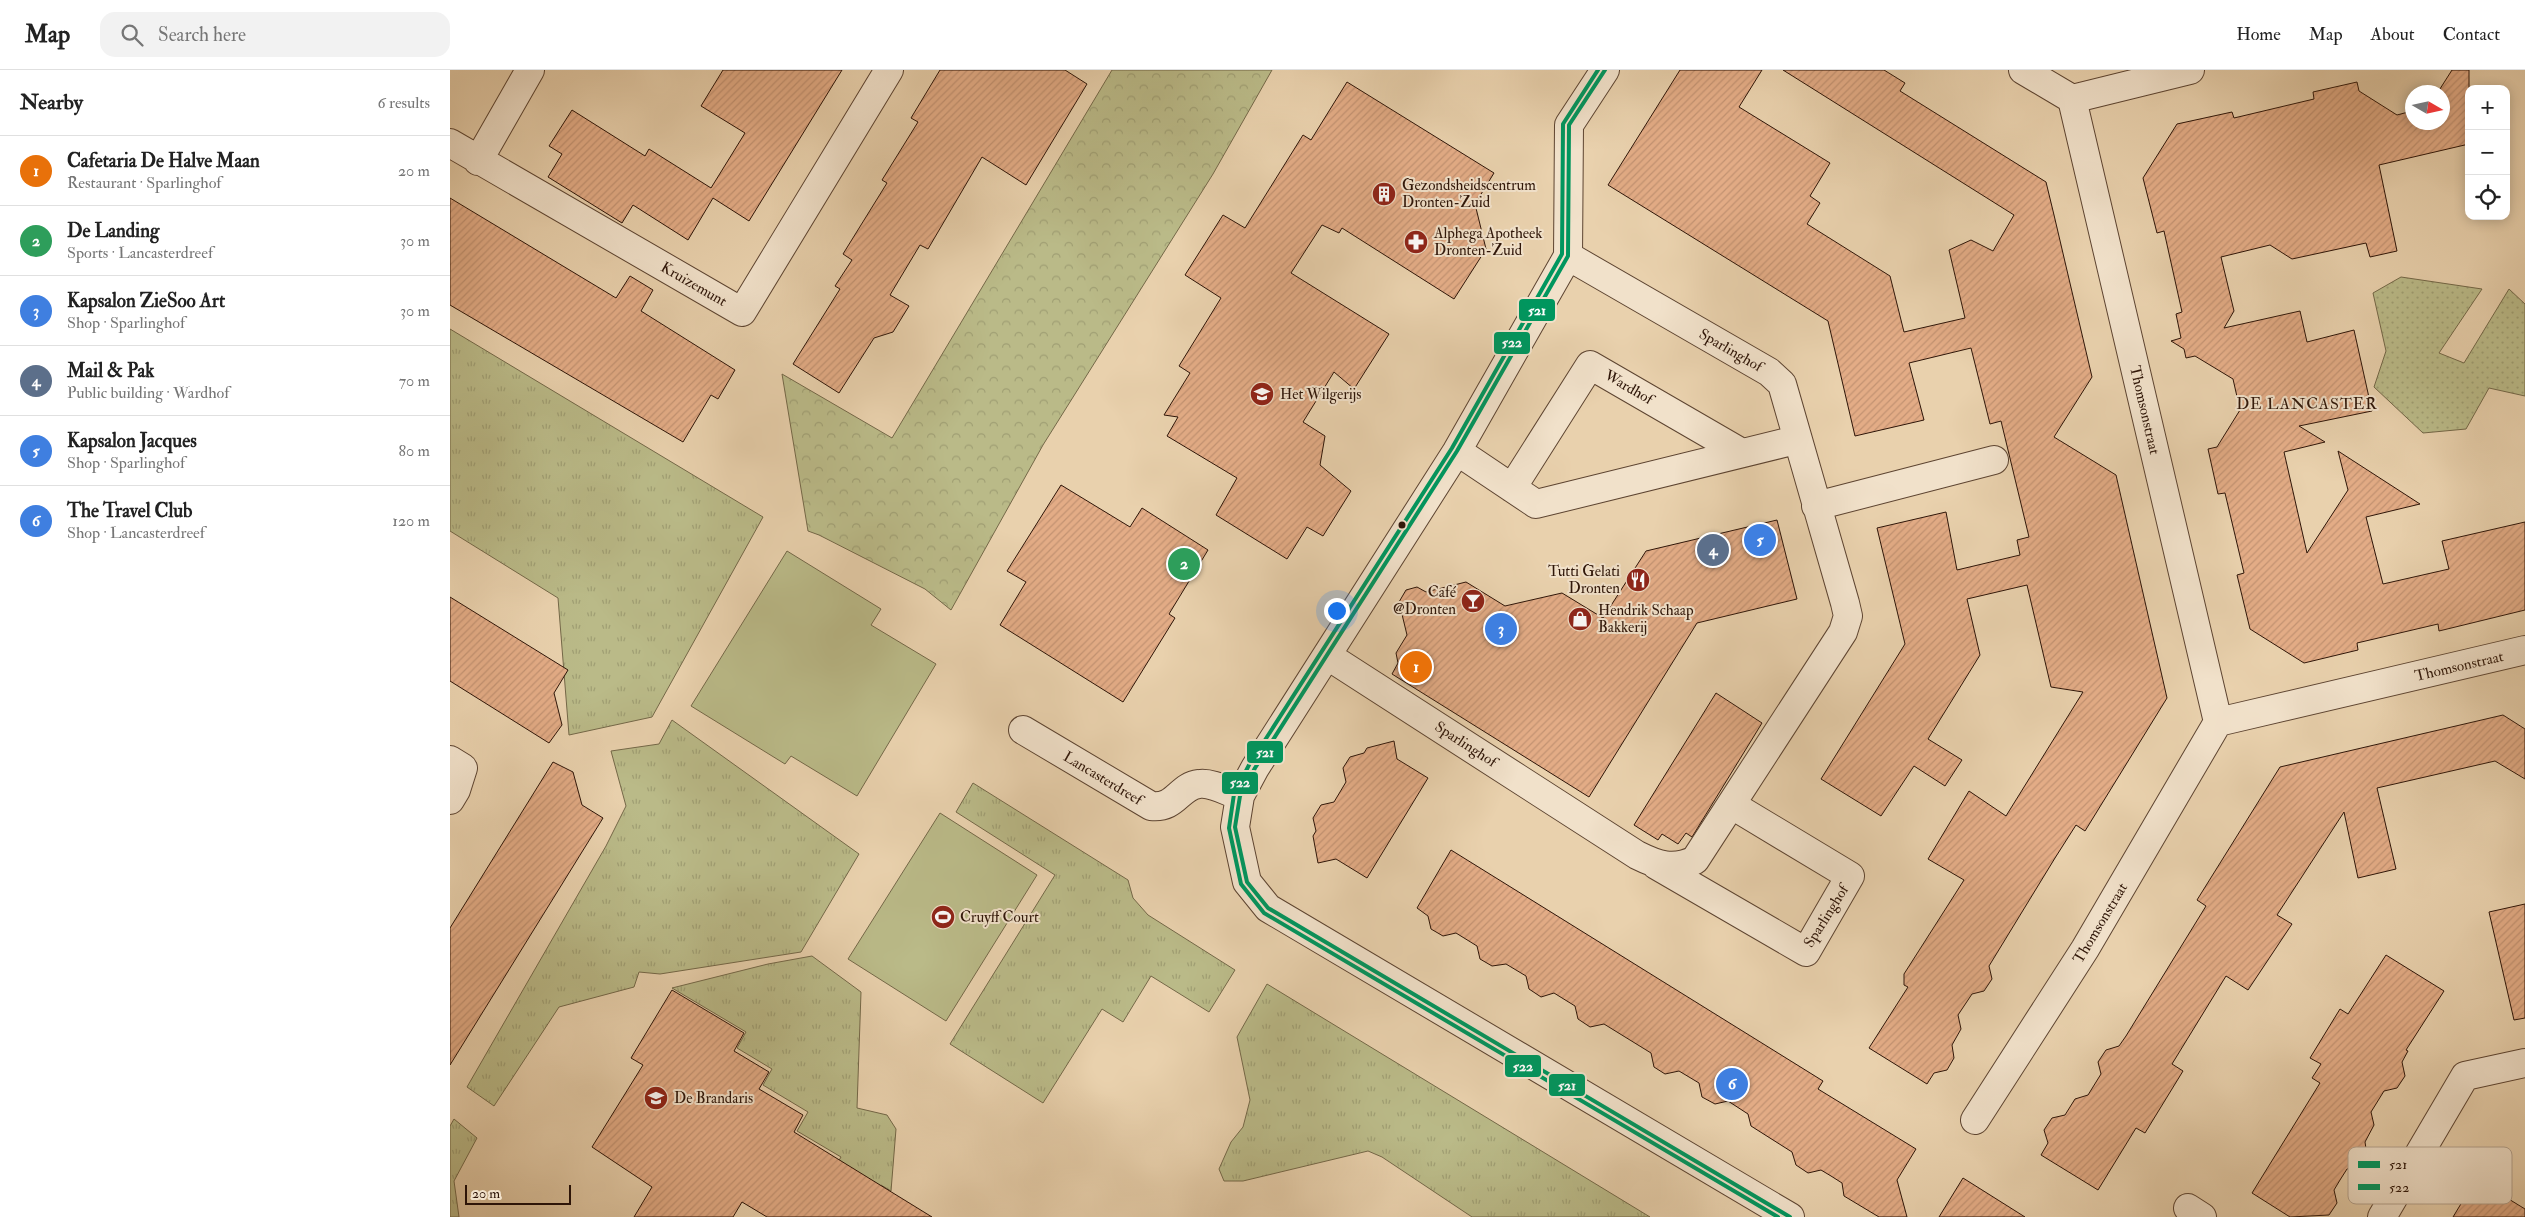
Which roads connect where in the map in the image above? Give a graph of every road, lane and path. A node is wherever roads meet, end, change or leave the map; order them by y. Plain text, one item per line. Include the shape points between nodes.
1 (530, 70) edge
2 (889, 70) edge
3 (1605, 70) edge
4 (2024, 70) edge
5 (2190, 70) edge
6 (2072, 99) junction
7 (450, 143) edge
8 (478, 161) junction
9 (1568, 256) junction
10 (1796, 440) junction
11 (1456, 451) junction
12 (1742, 454) junction
13 (1994, 460) dead end
14 (1512, 488) junction
15 (1816, 506) junction
16 (2525, 650) edge
17 (1328, 656) junction
18 (2218, 722) junction
19 (1023, 730) dead end
20 (450, 760) edge
21 (1240, 796) junction
22 (450, 800) edge
23 (1732, 805) junction
24 (1655, 864) junction
25 (2525, 1063) edge
26 (1975, 1120) dead end
27 (2423, 1147) edge
28 (2390, 1204) edge
29 (1790, 1217) edge
30 (2382, 1217) edge

1 - 8 street
2 - 8 street, Kruizemunt via 742,312
3 - 9 street via 1569,126
4 - 6 street
5 - 6 street
6 - 18 street, Thomsonstraat
7 - 8 street, Kruizemunt
9 - 10 street, Sparlinghof via 1775,375 1782,384
9 - 11 street
10 - 12 street
10 - 15 street, Sparlinghof
11 - 14 street
11 - 17 street
12 - 14 street via 1536,504
12 - 14 street, Wardhof via 1590,365
13 - 15 street
15 - 23 street, Sparlinghof via 1848,616 1843,632
16 - 18 street, Thomsonstraat
17 - 21 street via 1264,751
17 - 24 street, Sparlinghof
18 - 26 street, Thomsonstraat via 2085,949
19 - 21 street, Lancasterdreef via 1152,806 1170,804 1196,784
20 - 22 street via 463,768
21 - 29 street via 1235,826 1240,858 1247,882 1268,908
23 - 24 street, Sparlinghof via 1695,860 1671,867
23 - 24 street, Sparlinghof via 1850,876 1806,952
25 - 27 street via 2465,1076
28 - 30 street

